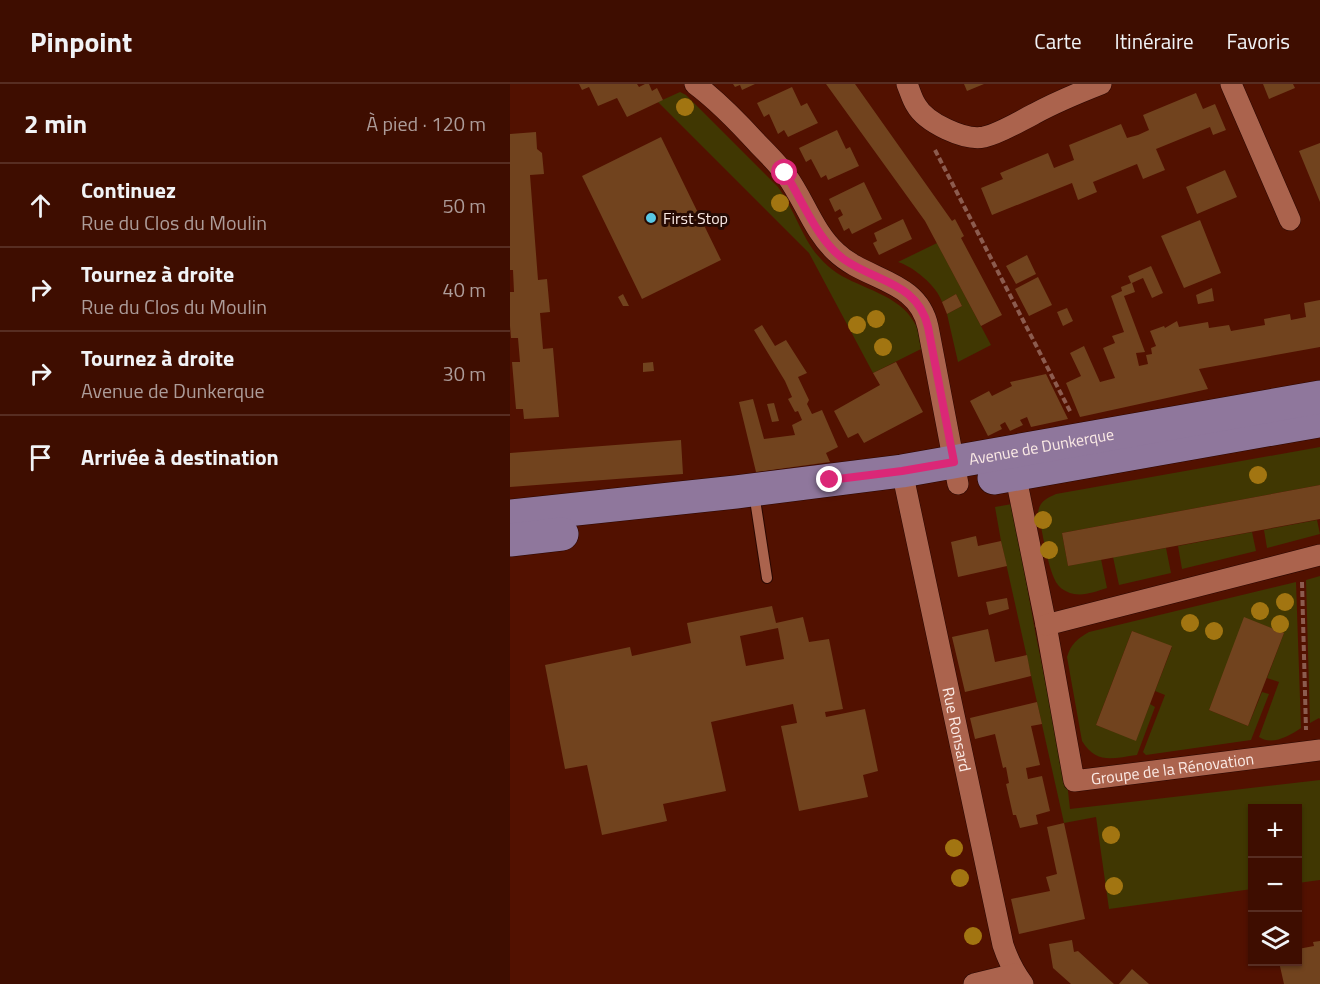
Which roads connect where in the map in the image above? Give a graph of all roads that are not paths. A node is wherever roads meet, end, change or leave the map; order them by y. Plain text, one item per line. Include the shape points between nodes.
1 (695, 84) edge
2 (907, 84) edge
3 (1101, 84) edge
4 (1230, 84) edge
5 (1290, 220) dead end
6 (1320, 397) edge
7 (1320, 421) edge
8 (1013, 463) junction
9 (956, 473) junction
10 (904, 482) junction
11 (755, 501) junction
12 (510, 516) edge
13 (510, 540) edge
14 (1311, 557) edge
15 (767, 578) dead end
16 (1046, 625) junction
17 (1313, 751) edge
18 (1019, 979) edge
19 (974, 984) edge

1 - 9 street via 785,173 834,251 904,291 920,306 926,316
2 - 3 street via 922,114 972,138 996,133
4 - 5 street
6 - 8 main road, Avenue de Dunkerque via 1084,439
7 - 8 main road, Avenue de Dunkerque
8 - 9 main road, Avenue de Dunkerque
8 - 16 street, Groupe de la Rénovation
9 - 10 main road, Avenue de Dunkerque
10 - 11 main road, Avenue de Dunkerque
10 - 18 street, Rue Ronsard via 1003,945
11 - 12 main road, Avenue de Dunkerque
11 - 13 main road, Avenue de Dunkerque
11 - 15 lane
14 - 16 street
16 - 17 street, Groupe de la Rénovation via 1074,781
18 - 19 street

